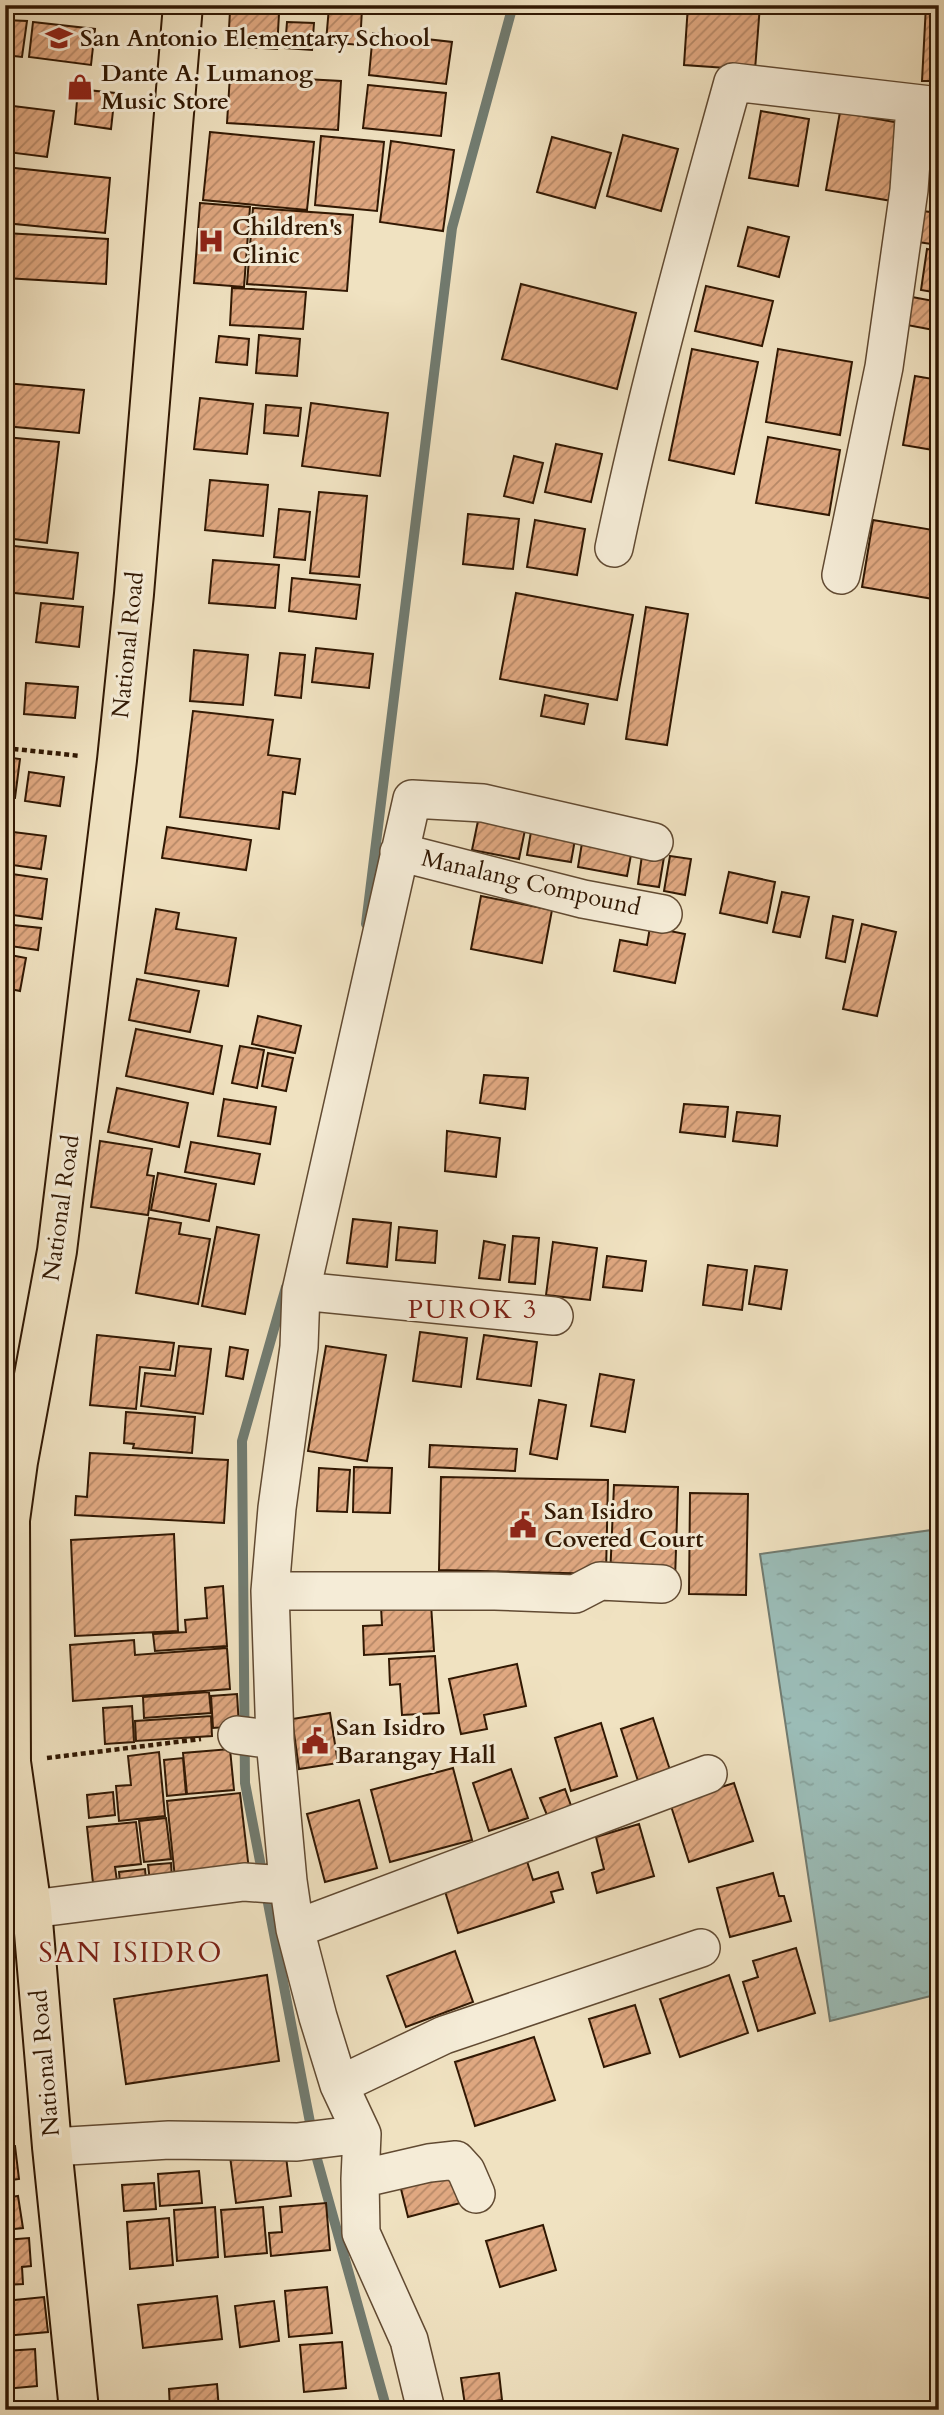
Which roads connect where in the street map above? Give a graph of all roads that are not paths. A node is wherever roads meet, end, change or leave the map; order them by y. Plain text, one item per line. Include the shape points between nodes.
1 (183, 5) edge
2 (927, 106) edge
3 (614, 548) dead end
4 (841, 575) dead end
5 (654, 842) dead end
6 (399, 852) junction
7 (663, 914) dead end
8 (302, 1291) junction
9 (554, 1316) dead end
10 (7, 1519) edge
11 (662, 1584) dead end
12 (271, 1591) junction
13 (708, 1774) dead end
14 (268, 1882) junction
15 (32, 1909) junction
16 (295, 1929) junction
17 (701, 1948) dead end
18 (339, 2085) junction
19 (330, 2138) junction
20 (51, 2147) junction
21 (360, 2179) junction
22 (477, 2194) dead end
23 (79, 2410) edge
24 (425, 2410) edge

1 - 10 main road, National Road via 117,760 58,1251
2 - 3 street via 733,82 675,289
2 - 4 street via 909,190 884,367
5 - 6 street via 483,803 412,799
6 - 7 street, Manalang Compound via 583,899
6 - 8 street
8 - 9 street
8 - 12 street
10 - 15 main road, National Road via 11,1762
11 - 12 street via 600,1581 575,1594
12 - 14 street via 257,1737
13 - 16 street
14 - 15 street
14 - 16 street
15 - 20 main road, National Road
16 - 18 street
17 - 18 street via 444,2035
18 - 19 street
19 - 20 street
19 - 21 street
20 - 23 main road, National Road
21 - 22 street via 456,2160
21 - 24 street via 361,2233 409,2340

